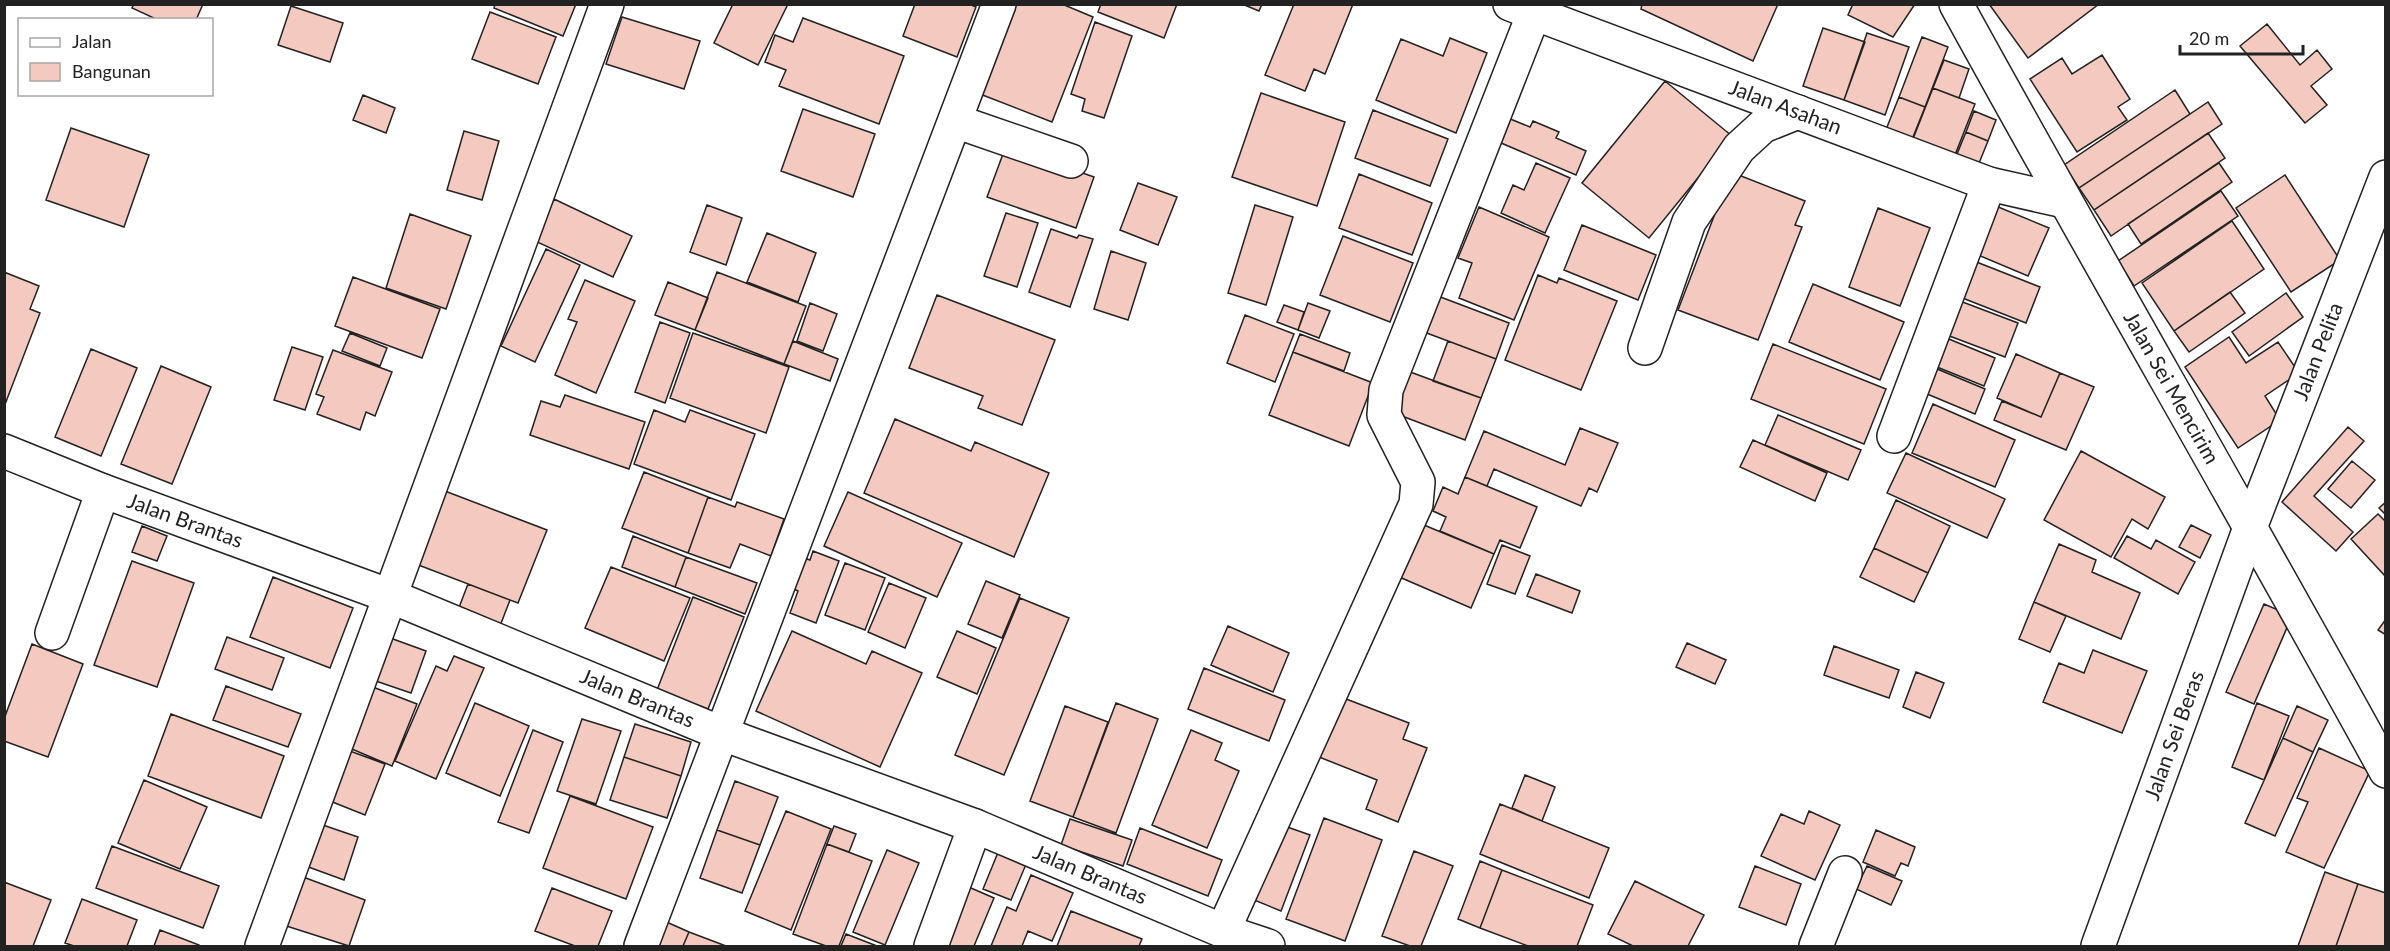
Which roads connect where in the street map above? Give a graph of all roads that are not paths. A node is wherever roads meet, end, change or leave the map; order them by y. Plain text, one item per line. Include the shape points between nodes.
1 (607, 4) edge
2 (999, 4) edge
3 (1956, 4) edge
4 (1522, 9) edge
5 (1798, 112) junction
6 (956, 121) junction
7 (1071, 161) dead end
8 (2385, 177) edge
9 (1989, 184) junction
10 (2064, 201) junction
11 (1645, 348) dead end
12 (1894, 436) dead end
13 (4, 451) edge
14 (103, 491) junction
15 (2251, 525) junction
16 (390, 597) junction
17 (52, 633) dead end
18 (723, 734) junction
19 (2385, 771) edge
20 (975, 826) junction
21 (1845, 873) dead end
22 (1244, 941) edge
23 (262, 946) edge
24 (641, 946) edge
25 (931, 946) edge
26 (1816, 946) edge
27 (2098, 946) edge

1 - 16 street
2 - 6 street
3 - 10 street, Jalan Sei Mencirim
4 - 5 street, Jalan Asahan
4 - 22 street via 1386,390 1384,416 1418,482 1416,504
5 - 9 street, Jalan Asahan
5 - 11 street via 1763,126 1739,148 1689,222
6 - 7 street
6 - 18 street
8 - 15 street, Jalan Pelita
9 - 10 street, Jalan Asahan
9 - 12 street
10 - 15 street, Jalan Sei Mencirim
13 - 14 street, Jalan Brantas
14 - 16 street, Jalan Brantas
14 - 17 street
15 - 19 street, Jalan Sei Mencirim
15 - 27 street, Jalan Sei Beras
16 - 18 street, Jalan Brantas
16 - 23 street
18 - 20 street, Jalan Brantas
18 - 24 street
20 - 22 street, Jalan Brantas
20 - 25 street
21 - 26 street

